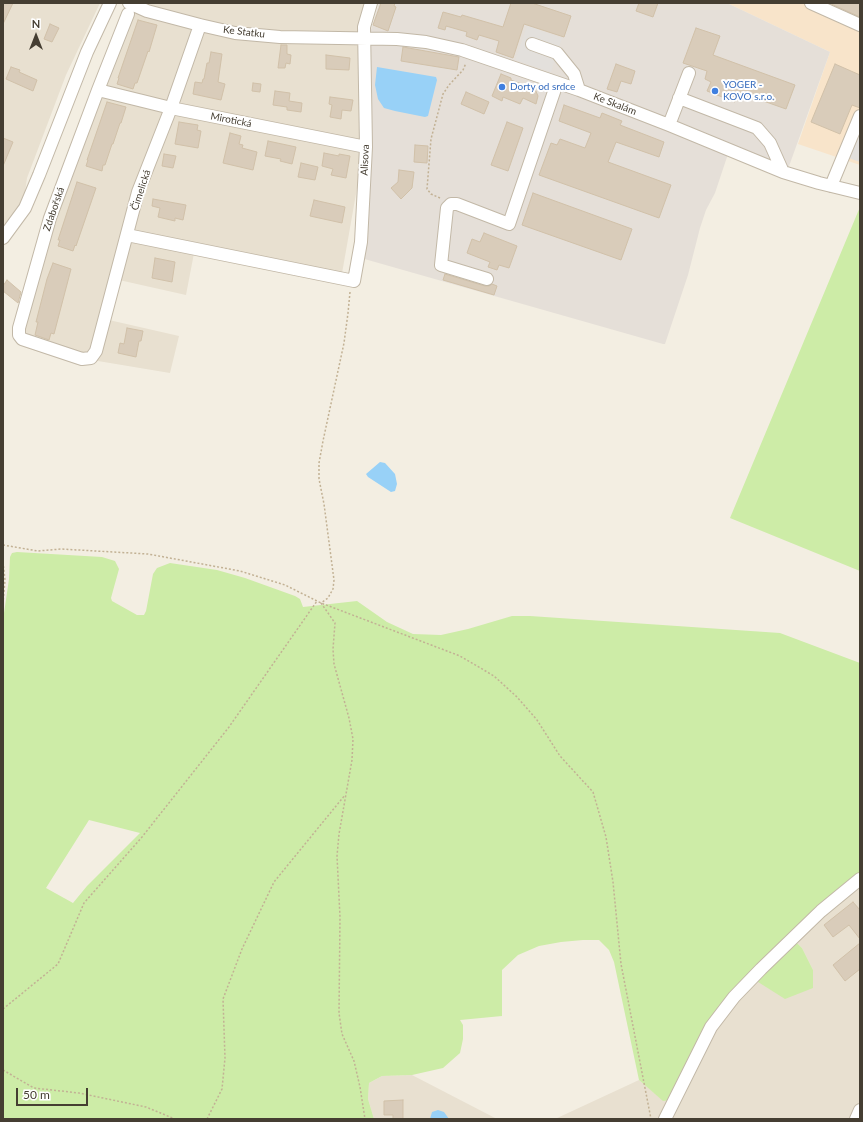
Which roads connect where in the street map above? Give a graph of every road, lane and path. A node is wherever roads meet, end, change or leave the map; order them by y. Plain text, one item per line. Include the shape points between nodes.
1 (110, 3) edge
2 (371, 3) edge
3 (811, 3) edge
4 (129, 9) edge
5 (200, 25) junction
6 (860, 26) edge
7 (363, 39) junction
8 (532, 44) dead end
9 (469, 52) junction
10 (689, 73) dead end
11 (557, 83) junction
12 (98, 90) junction
13 (579, 90) junction
14 (679, 98) junction
15 (171, 108) junction
16 (860, 116) edge
17 (669, 125) junction
18 (366, 147) junction
19 (783, 172) junction
20 (831, 186) junction
21 (860, 193) edge
22 (451, 204) junction
23 (127, 235) junction
24 (3, 238) edge
25 (488, 279) dead end
26 (354, 281) junction
27 (91, 358) joint
28 (3, 544) edge
29 (3, 562) edge
30 (317, 601) junction
31 (3, 603) edge
32 (321, 604) junction
33 (346, 794) junction
34 (860, 879) edge
35 (3, 1009) edge
36 (3, 1070) edge
37 (860, 1110) edge
38 (175, 1119) edge
39 (208, 1119) edge
40 (365, 1119) edge
41 (651, 1119) edge
42 (665, 1119) edge
43 (856, 1119) edge

1 - 24 street via 87,52 25,208
2 - 7 street, Alisova
3 - 6 street
4 - 5 street, Ke Statku via 147,11
4 - 12 street, Zdabořská
5 - 7 street, Ke Statku via 273,36
5 - 15 street, Čimelická
7 - 9 street, Ke Skalám via 426,42
7 - 18 street, Alisova
8 - 13 street via 557,53 574,74
9 - 11 street, Ke Skalám
9 - 22 path via 463,70 444,94 431,139 427,189 431,194
10 - 14 street
11 - 13 street, Ke Skalám
11 - 22 street via 510,224
12 - 15 street, Mirotická
12 - 27 street, Zdabořská via 50,218 19,328 22,339 82,359
13 - 17 street, Ke Skalám
14 - 17 street
14 - 19 street via 757,128 770,143
15 - 18 street, Mirotická
15 - 23 street, Čimelická via 138,192
16 - 20 street
17 - 19 street, Ke Skalám
18 - 26 street, Alisova via 361,242
19 - 20 street, Ke Skalám
20 - 21 street, Ke Skalám
22 - 25 street via 447,208 441,266
23 - 26 street
23 - 27 street, Čimelická via 96,351
26 - 32 path via 350,288 344,343 319,463 318,479 324,504 334,580 333,590
28 - 30 path via 38,551 148,554 240,571 285,586
29 - 31 path
30 - 32 path
30 - 35 path via 230,727 142,837 84,903 58,964
32 - 33 path via 335,623 334,664 352,739 352,760
32 - 41 path via 460,656 494,676 537,720 560,756 593,792 606,837 622,964
33 - 39 path via 274,882 242,949 223,999 225,1058 222,1089
33 - 40 path via 337,856 340,917 339,1013 342,1034 354,1061
34 - 42 street via 821,911 734,997 711,1027
36 - 38 path via 34,1088 79,1093 146,1107
37 - 43 street

